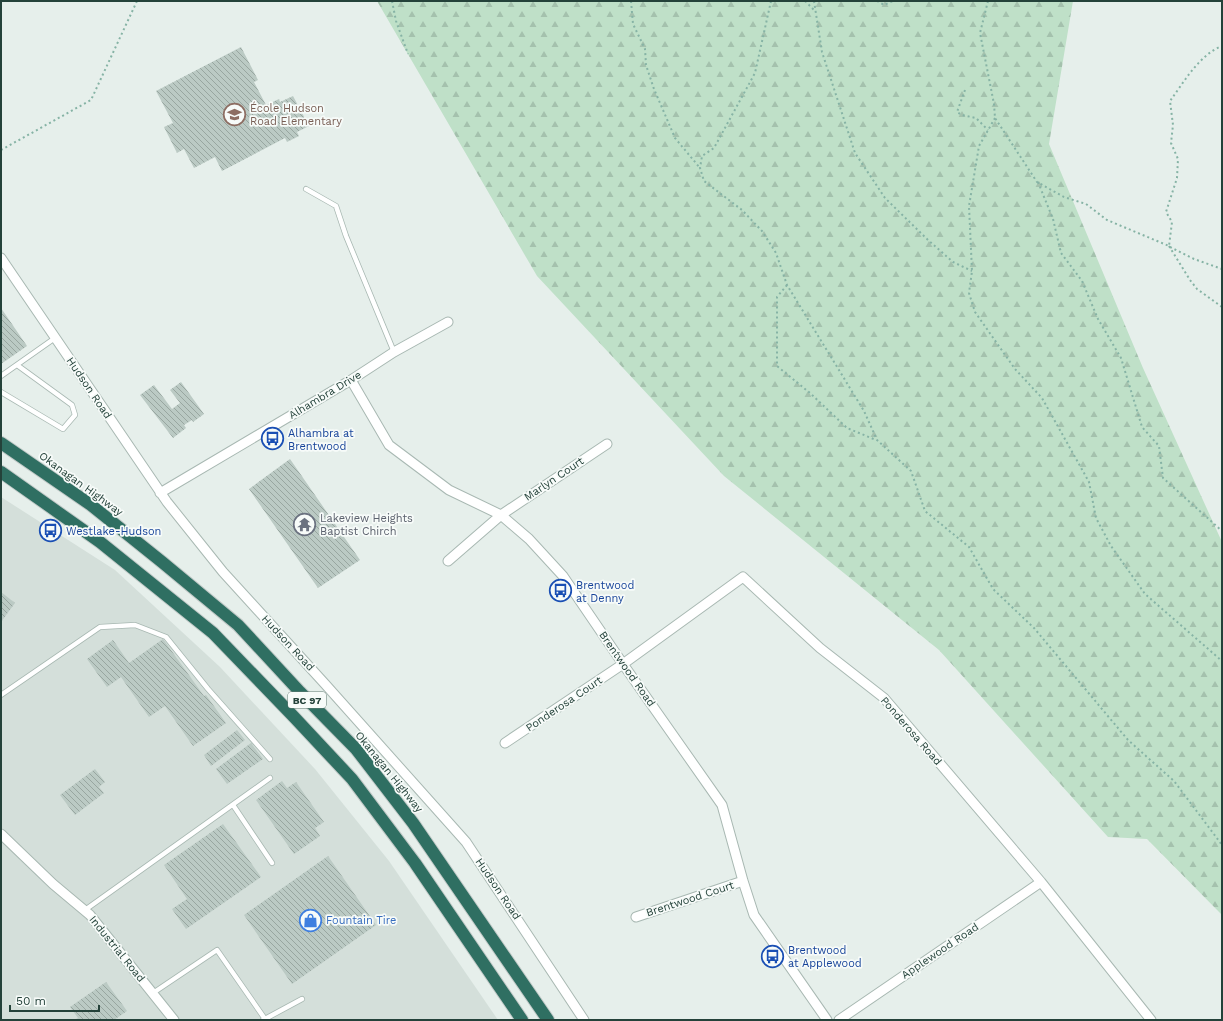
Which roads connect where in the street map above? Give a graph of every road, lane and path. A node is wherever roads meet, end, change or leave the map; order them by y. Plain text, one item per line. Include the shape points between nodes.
1 (137, 1) edge
2 (392, 1) edge
3 (632, 1) edge
4 (771, 1) edge
5 (805, 1) edge
6 (814, 1) edge
7 (877, 1) edge
8 (894, 1) edge
9 (988, 1) edge
10 (816, 12) junction
11 (1222, 46) edge
12 (408, 54) dead end
13 (965, 90) dead end
14 (995, 118) junction
15 (988, 130) junction
16 (1, 150) edge
17 (700, 168) junction
18 (1038, 182) junction
19 (306, 189) dead end
20 (1169, 246) junction
21 (1, 258) edge
22 (1222, 269) edge
23 (972, 271) junction
24 (787, 285) junction
25 (1222, 307) edge
26 (448, 322) dead end
27 (55, 338) junction
28 (394, 352) junction
29 (17, 365) junction
30 (1, 376) edge
31 (351, 380) junction
32 (1, 392) edge
33 (878, 440) junction
34 (1, 443) edge
35 (607, 444) dead end
36 (1, 472) edge
37 (160, 493) junction
38 (501, 515) junction
39 (1222, 530) edge
40 (448, 561) dead end
41 (1222, 661) edge
42 (623, 664) junction
43 (1, 695) edge
44 (505, 743) dead end
45 (270, 759) dead end
46 (270, 778) dead end
47 (232, 805) junction
48 (1, 834) edge
49 (1222, 845) edge
50 (272, 862) dead end
51 (743, 882) junction
52 (1041, 882) junction
53 (85, 910) junction
54 (636, 917) dead end
55 (153, 993) junction
56 (302, 999) dead end
57 (174, 1020) edge
58 (264, 1020) edge
59 (522, 1020) edge
60 (548, 1020) edge
61 (584, 1020) edge
62 (826, 1020) edge
63 (839, 1020) edge
64 (1151, 1020) edge

1 - 16 path via 91,100
2 - 12 path
3 - 17 path via 633,24 645,49 646,65 654,88 675,138
4 - 17 path via 755,73 714,148 702,156
5 - 10 path
6 - 10 path
7 - 8 path via 884,5
9 - 14 path via 980,33
10 - 23 path via 822,52 855,153 885,198 953,262
11 - 20 path via 1196,65 1170,101 1173,125 1171,143 1178,159 1176,178 1166,212 1172,222
13 - 15 path via 957,112 976,118
14 - 15 path
14 - 18 path
15 - 23 path via 979,146 969,206
17 - 24 path via 704,181 742,210 762,231 776,253
18 - 20 path via 1064,197 1086,204 1107,220
18 - 39 path via 1053,219 1061,253 1082,281 1098,319 1121,358 1142,427 1159,446 1163,478
19 - 28 lane via 336,206
20 - 22 path
20 - 25 path via 1197,289
21 - 27 street, Hudson Road
23 - 41 path via 969,293 975,312 1015,369 1042,398 1089,482 1096,518 1111,546 1145,594
24 - 33 path via 864,411
24 - 33 path via 777,297 777,366 847,428
26 - 28 street, Alhambra Drive
27 - 29 lane
27 - 37 street, Hudson Road
28 - 31 street, Alhambra Drive
29 - 30 lane
29 - 32 lane via 72,405 76,416 63,429
31 - 37 street, Alhambra Drive
31 - 38 street, Brentwood Road via 389,444 449,490
33 - 49 path via 911,471 925,511 968,547 993,589 1034,628 1128,740 1174,781
34 - 60 highway, Okanagan Highway / BC 97 via 91,505 238,625 356,749 413,823
35 - 38 street, Marlyn Court
36 - 59 highway, BC 97 via 100,542 213,632 352,779 415,863
37 - 61 street, Hudson Road via 223,572 466,842
38 - 40 street, Marlyn Court
38 - 42 street, Brentwood Road via 529,539 563,576
42 - 44 street, Ponderosa Court
42 - 51 street, Brentwood Road via 722,805
42 - 52 street, Ponderosa Road via 743,578 820,648 884,698
43 - 45 lane via 100,627 136,625 166,637
46 - 47 lane
47 - 50 lane
47 - 53 lane
48 - 53 street, Industrial Road via 53,884
51 - 54 street, Brentwood Court
51 - 62 street, Brentwood Road via 754,915
52 - 63 street, Applewood Road
52 - 64 street, Ponderosa Road
53 - 55 street, Industrial Road
55 - 57 street, Industrial Road
55 - 58 lane via 217,950
56 - 58 lane

